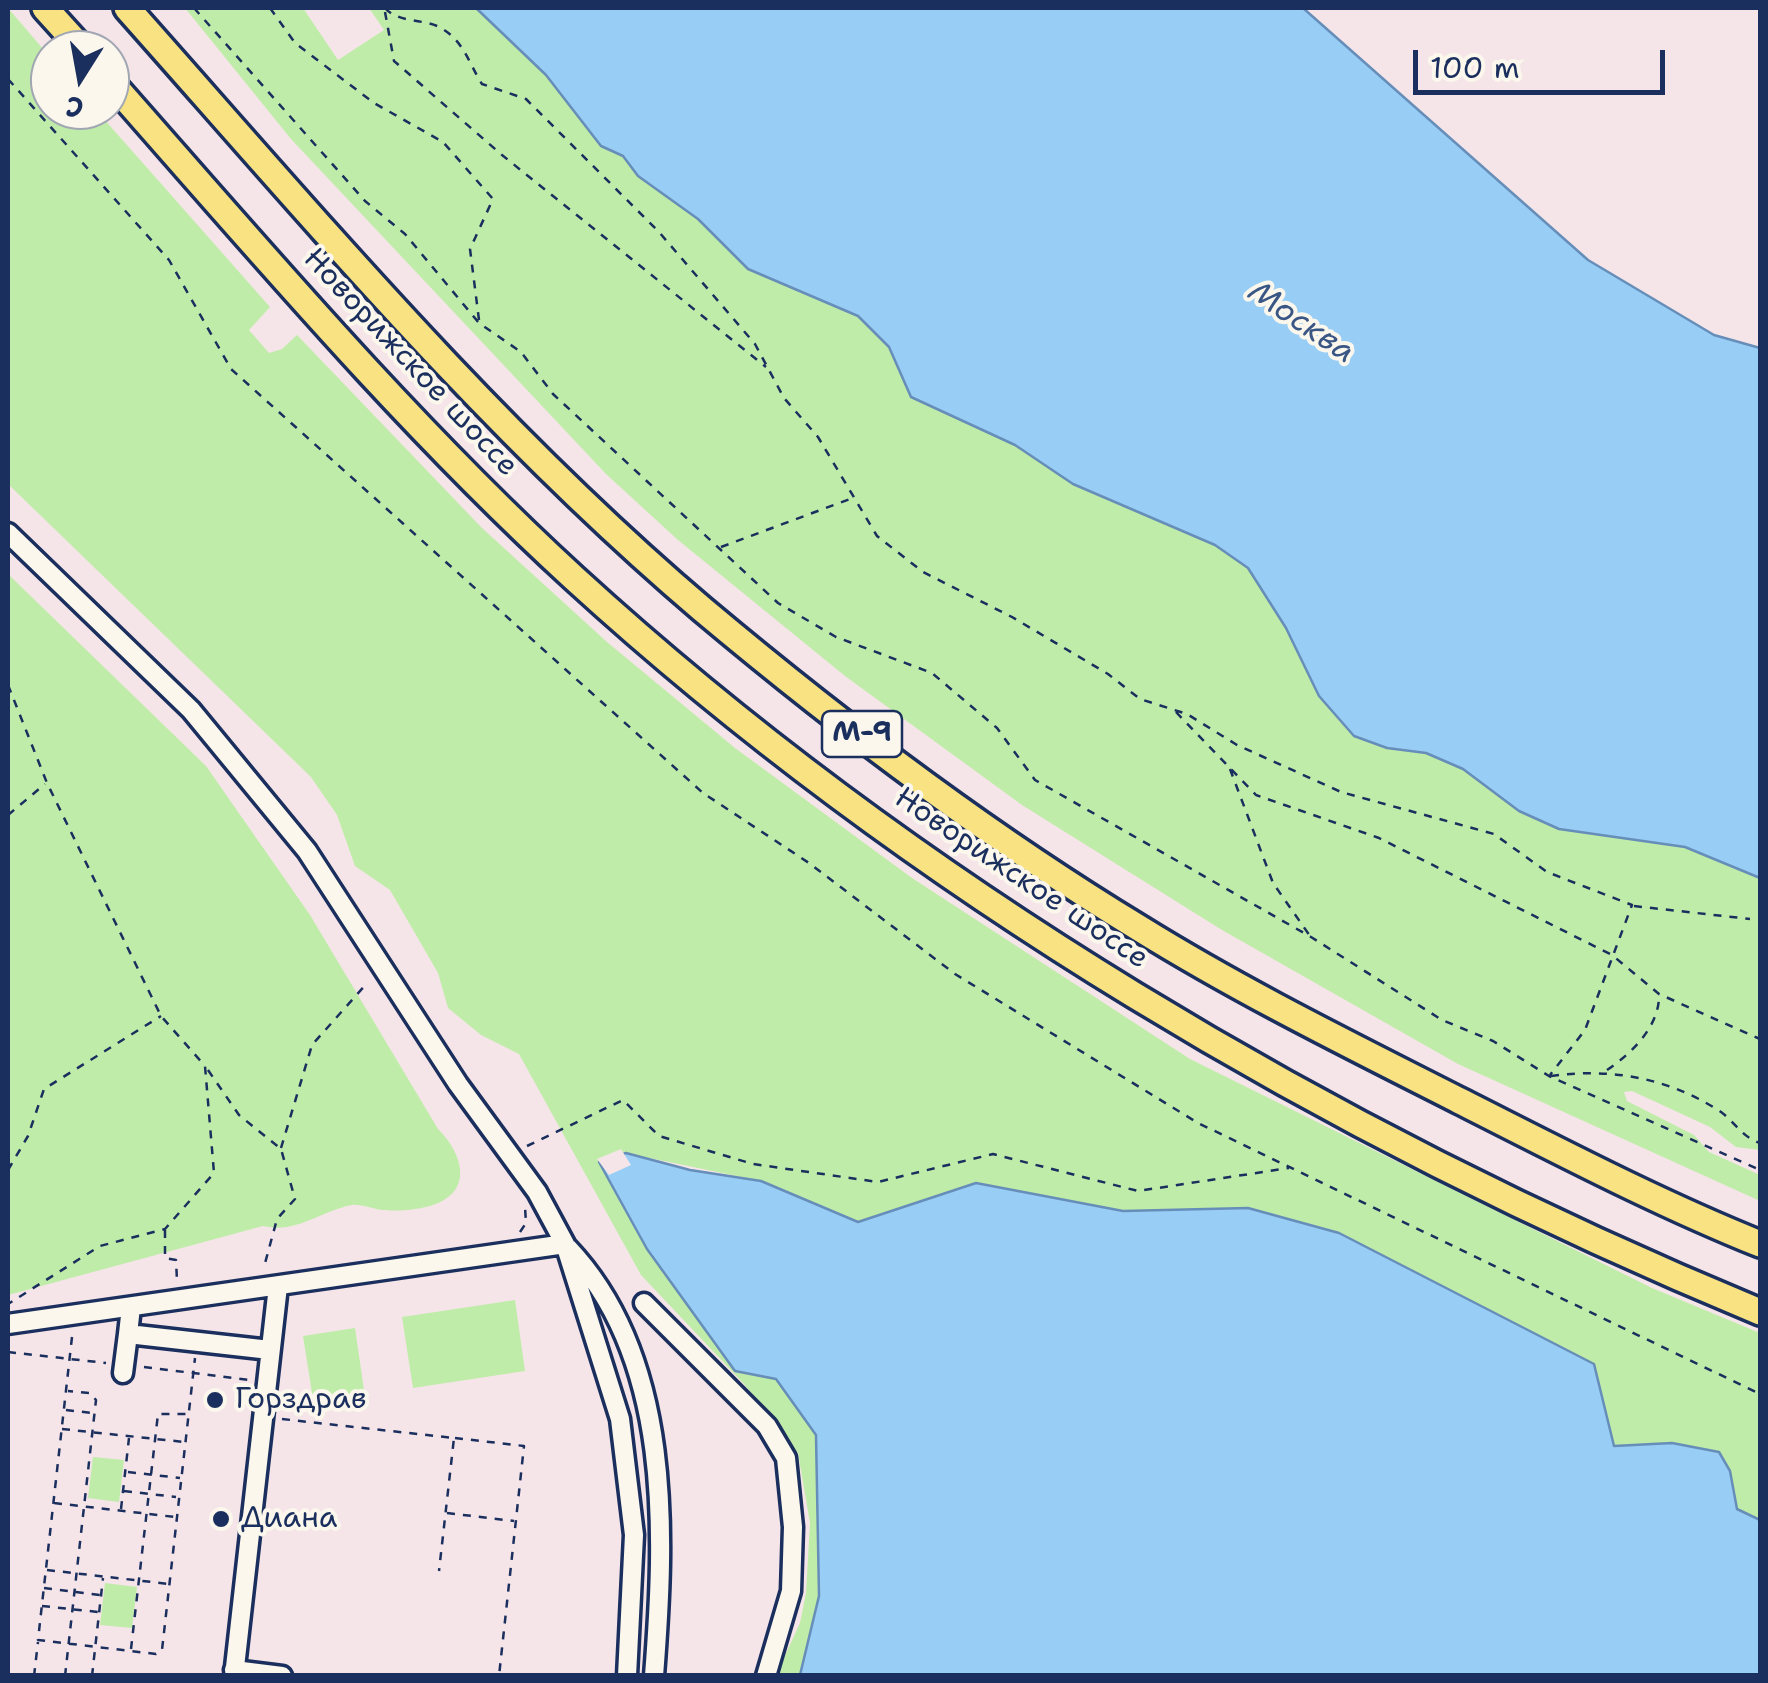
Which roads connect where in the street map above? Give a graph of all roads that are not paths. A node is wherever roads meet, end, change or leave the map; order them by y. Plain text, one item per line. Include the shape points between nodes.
1 (45, 8) edge
2 (127, 8) edge
3 (65, 30) edge
4 (130, 103) edge
5 (8, 532) edge
6 (565, 1244) junction
7 (1760, 1244) edge
8 (269, 1287) junction
9 (644, 1303) dead end
10 (131, 1307) junction
11 (1760, 1312) edge
12 (8, 1324) edge
13 (133, 1334) junction
14 (270, 1350) junction
15 (129, 1374) dead end
16 (234, 1673) edge
17 (282, 1676) edge
18 (626, 1676) edge
19 (654, 1676) edge
20 (766, 1676) edge

1 - 3 highway
2 - 7 highway, Новорижское шоссе / М-9 via 532,450 700,607 788,678 1036,861 1140,929 1448,1094
4 - 11 highway, Новорижское шоссе / М-9 via 498,505 662,654 851,803 1096,969 1292,1087
5 - 6 street via 191,710 307,850
6 - 8 street
6 - 18 street via 615,1400 629,1478 634,1535
6 - 19 street via 591,1272 624,1332 648,1414 662,1537
8 - 10 street
8 - 14 street
9 - 20 street via 767,1426 786,1458 791,1591
10 - 12 street
10 - 13 street
13 - 14 street
13 - 15 street
14 - 16 street
16 - 17 street

